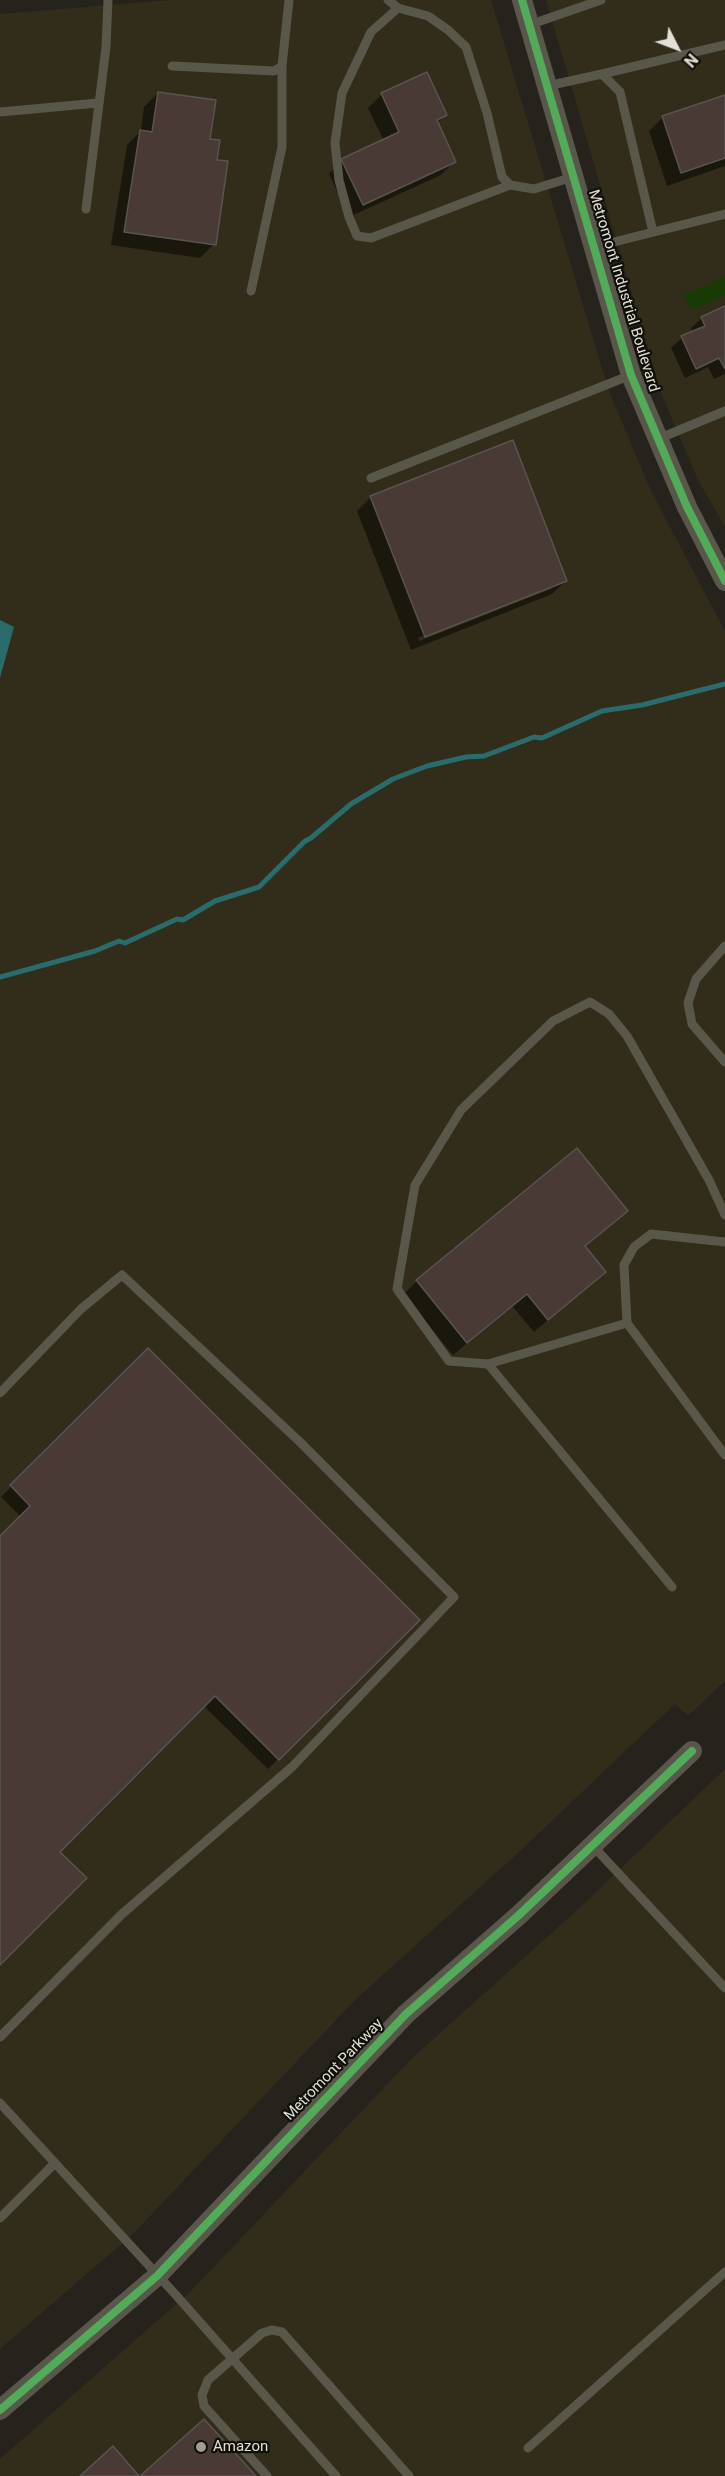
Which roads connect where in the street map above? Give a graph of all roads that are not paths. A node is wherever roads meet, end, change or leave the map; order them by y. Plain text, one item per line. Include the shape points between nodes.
1 (108, 0) edge
2 (290, 0) edge
3 (388, 0) edge
4 (522, 0) edge
5 (601, 0) edge
6 (398, 8) junction
7 (529, 25) junction
8 (725, 45) edge
9 (172, 66) dead end
10 (282, 66) junction
11 (602, 74) junction
12 (547, 86) junction
13 (98, 103) junction
14 (0, 112) edge
15 (573, 177) junction
16 (510, 185) junction
17 (86, 209) dead end
18 (725, 213) edge
19 (653, 232) junction
20 (594, 247) junction
21 (251, 291) dead end
22 (632, 375) junction
23 (725, 411) edge
24 (658, 439) junction
25 (371, 478) dead end
26 (725, 581) edge
27 (725, 946) edge
28 (725, 1062) edge
29 (725, 1215) edge
30 (725, 1242) edge
31 (627, 1323) junction
32 (488, 1364) junction
33 (0, 1393) edge
34 (725, 1455) edge
35 (672, 1587) dead end
36 (692, 1751) dead end
37 (593, 1846) junction
38 (725, 1988) edge
39 (0, 2037) edge
40 (0, 2103) edge
41 (55, 2163) junction
42 (0, 2218) edge
43 (725, 2272) edge
44 (158, 2276) junction
45 (233, 2358) junction
46 (0, 2410) edge
47 (528, 2448) dead end
48 (267, 2476) edge
49 (336, 2476) edge
50 (409, 2476) edge

1 - 13 lane
2 - 10 lane
3 - 6 lane
4 - 7 street, Metromont Industrial Boulevard
5 - 7 lane
6 - 16 lane via 428,16 466,47 502,177
6 - 16 lane via 371,32 342,93 335,143 339,180 357,236 371,238
7 - 12 street, Metromont Industrial Boulevard
8 - 11 lane
9 - 10 lane via 274,71
10 - 21 lane via 282,147
11 - 12 lane
11 - 19 lane via 620,92
12 - 15 street, Metromont Industrial Boulevard
13 - 14 lane
13 - 17 lane
15 - 16 lane via 534,189
15 - 20 street, Metromont Industrial Boulevard
18 - 19 lane
19 - 20 lane
20 - 22 street, Metromont Industrial Boulevard
22 - 24 street, Metromont Industrial Boulevard
22 - 25 lane
23 - 24 lane
24 - 26 street, Metromont Industrial Boulevard
27 - 28 lane via 696,979 688,1003 692,1024
29 - 32 lane via 633,1047 609,1014 590,1002 553,1021 461,1110 415,1185 397,1289 448,1360
30 - 31 lane via 651,1234 633,1248 624,1265
31 - 32 lane
31 - 34 lane
32 - 35 lane
33 - 39 lane via 81,1309 122,1275 301,1443 454,1597 292,1767 122,1914
36 - 37 street, Metromont Parkway
37 - 38 lane
37 - 44 street, Metromont Parkway via 406,2014
40 - 41 lane
41 - 42 lane
41 - 44 lane
43 - 47 lane
44 - 45 lane
44 - 46 street, Metromont Parkway
45 - 48 lane via 208,2380 202,2395 204,2406
45 - 49 lane
45 - 50 lane via 262,2332 282,2332

